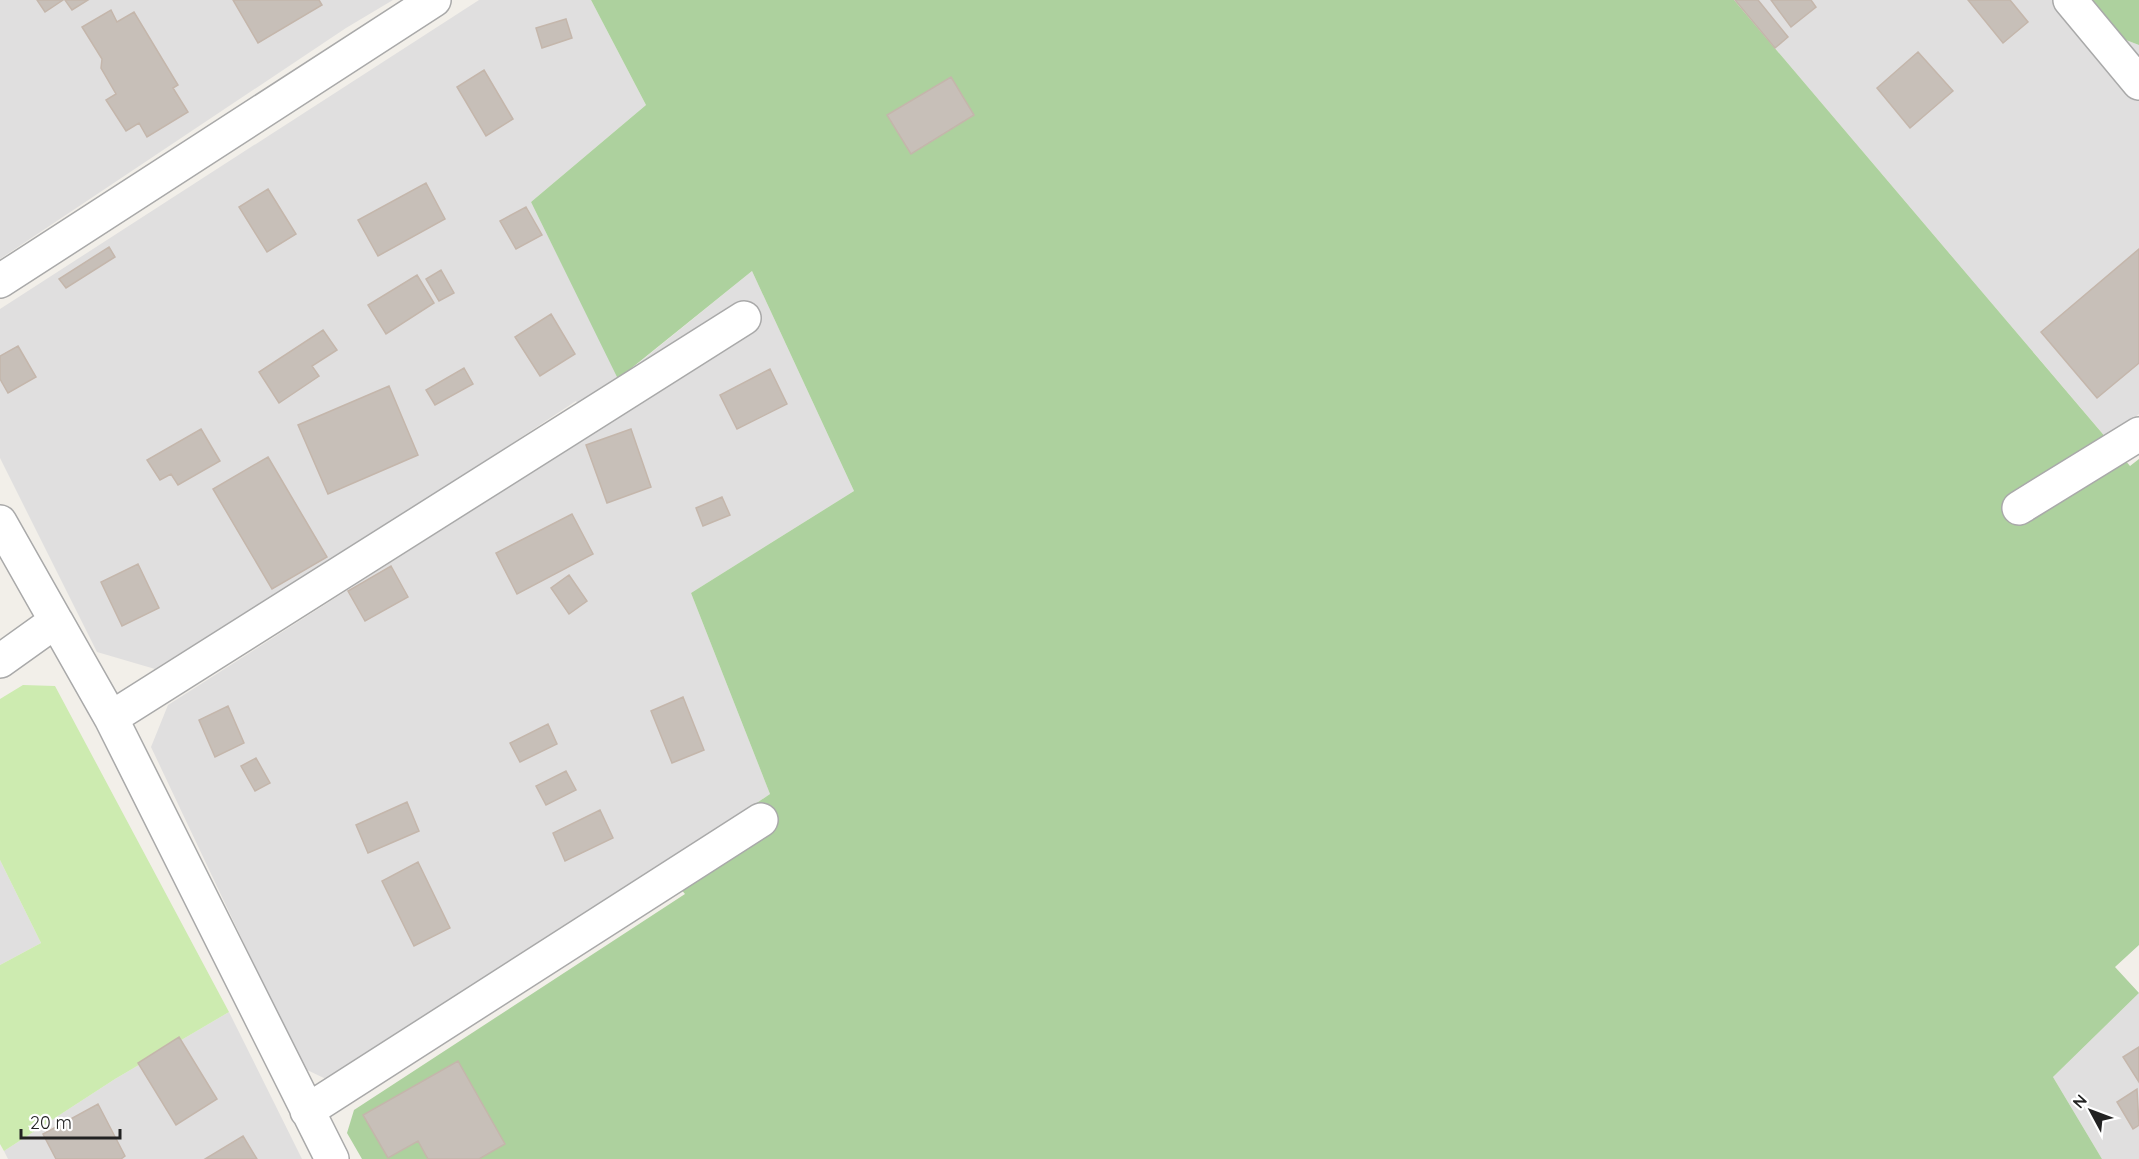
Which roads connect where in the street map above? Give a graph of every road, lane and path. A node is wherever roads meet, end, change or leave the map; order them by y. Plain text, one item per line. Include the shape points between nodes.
1 (434, 0) edge
2 (2070, 0) edge
3 (2139, 83) edge
4 (0, 281) edge
5 (744, 318) dead end
6 (2139, 434) edge
7 (2019, 508) dead end
8 (0, 522) edge
9 (56, 621) junction
10 (0, 661) edge
11 (111, 718) junction
12 (761, 820) dead end
13 (307, 1111) junction
14 (332, 1159) edge

1 - 4 street
2 - 3 street
5 - 11 street
6 - 7 street
8 - 9 street
9 - 10 street
9 - 11 street
11 - 13 street
12 - 13 street
13 - 14 street

